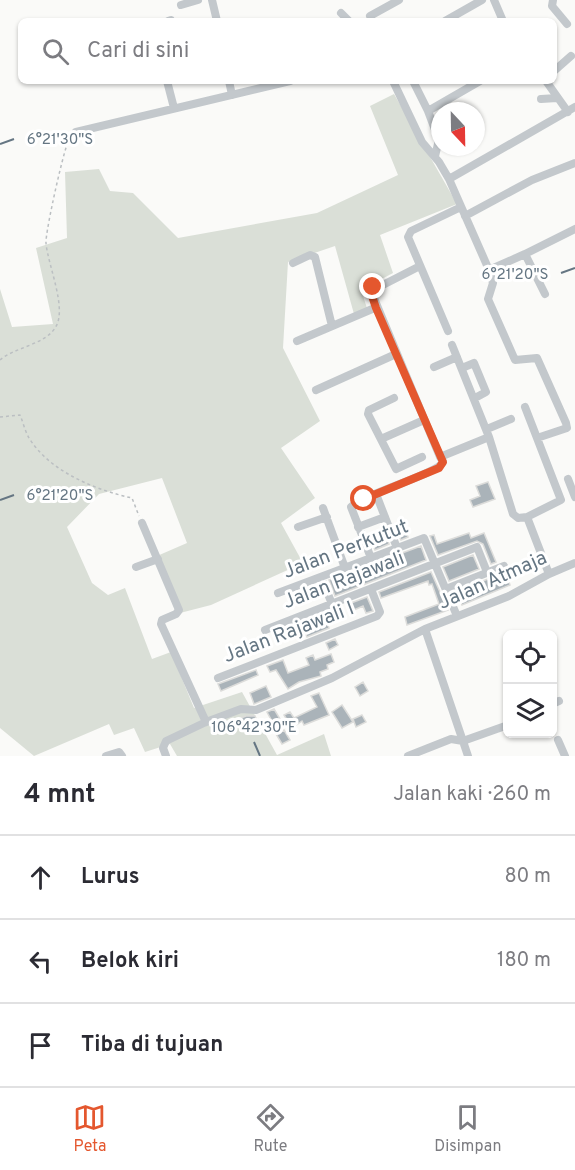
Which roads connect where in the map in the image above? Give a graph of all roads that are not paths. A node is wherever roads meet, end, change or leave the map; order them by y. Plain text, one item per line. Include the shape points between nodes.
1 (198, 0) edge
2 (212, 0) edge
3 (399, 0) edge
4 (482, 0) edge
5 (494, 0) edge
6 (553, 0) edge
7 (181, 5) dead end
8 (341, 13) dead end
9 (370, 16) dead end
10 (216, 18) edge
11 (346, 18) edge
12 (451, 18) edge
13 (501, 18) edge
14 (567, 24) dead end
15 (571, 56) dead end
16 (557, 68) edge
17 (168, 84) edge
18 (230, 84) edge
19 (278, 84) edge
20 (394, 84) edge
21 (414, 84) edge
22 (475, 84) edge
23 (548, 84) edge
24 (232, 95) junction
25 (557, 98) junction
26 (541, 99) dead end
27 (174, 108) junction
28 (571, 110) edge
29 (428, 111) junction
30 (431, 119) edge
31 (76, 132) road end
32 (431, 152) edge
33 (435, 156) edge
34 (575, 163) edge
35 (449, 179) junction
36 (463, 211) junction
37 (575, 230) edge
38 (525, 254) junction
39 (293, 263) dead end
40 (420, 266) junction
41 (489, 270) junction
42 (545, 294) dead end
43 (376, 308) junction
44 (332, 326) junction
45 (448, 331) dead end
46 (297, 341) dead end
47 (452, 345) dead end
48 (396, 354) junction
49 (457, 357) junction
50 (434, 367) dead end
51 (462, 368) junction
52 (316, 390) dead end
53 (394, 398) dead end
54 (475, 398) junction
55 (525, 407) dead end
56 (511, 419) dead end
57 (424, 420) junction
58 (571, 427) edge
59 (488, 433) junction
60 (537, 438) junction
61 (381, 439) junction
62 (422, 457) dead end
63 (441, 457) junction
64 (568, 479) dead end
65 (376, 494) junction
66 (575, 496) edge
67 (561, 500) junction
68 (323, 507) dead end
69 (327, 517) junction
70 (385, 517) junction
71 (527, 517) junction
72 (142, 523) road end
73 (298, 527) dead end
74 (358, 527) junction
75 (473, 538) dead end
76 (477, 547) junction
77 (397, 548) junction
78 (371, 558) junction
79 (158, 559) junction
80 (436, 563) junction
81 (575, 563) edge
82 (504, 566) dead end
83 (136, 567) dead end
84 (345, 568) junction
85 (487, 572) junction
86 (549, 574) junction
87 (321, 577) junction
88 (370, 589) junction
89 (446, 589) junction
90 (278, 594) dead end
91 (332, 604) junction
92 (457, 616) junction
93 (425, 629) junction
94 (265, 630) dead end
95 (218, 678) dead end
96 (206, 722) junction
97 (503, 726) edge
98 (558, 740) dead end
99 (462, 741) junction
100 (106, 756) edge
101 (122, 756) edge
102 (166, 756) edge
103 (408, 756) edge
104 (468, 756) edge
105 (565, 756) edge

1 - 7 street
2 - 10 street
3 - 9 street
4 - 12 street
5 - 13 street
6 - 14 street via 552,6
8 - 11 street
15 - 16 street
17 - 27 street
18 - 24 street
19 - 24 street
20 - 32 street via 422,142
21 - 29 street
22 - 29 street
23 - 25 street
24 - 27 street
25 - 26 street
25 - 28 street
27 - 31 street
28 - 35 street
29 - 30 street
33 - 35 street
34 - 36 street
35 - 36 street
36 - 40 street via 409,234
36 - 41 street
37 - 38 street
38 - 41 street
38 - 42 street
39 - 44 street via 310,255 315,257
40 - 43 street via 371,289
40 - 45 street
41 - 58 street via 493,283 488,299 515,360 537,358
43 - 44 street
43 - 48 street
44 - 46 street
47 - 49 street
48 - 52 street
48 - 57 street
49 - 50 street
49 - 51 street
51 - 54 street
51 - 54 street via 474,363 486,392
53 - 61 street via 368,412
54 - 59 street
55 - 60 street
56 - 59 street
57 - 61 street
57 - 63 street
58 - 60 street
59 - 63 street
59 - 71 street via 513,514
60 - 67 street
61 - 62 street via 396,469
63 - 65 street via 439,468
64 - 66 street
65 - 70 street
65 - 74 street via 351,507
66 - 67 street
67 - 71 street
68 - 69 street
69 - 73 street
69 - 84 street
70 - 74 street
70 - 77 street
71 - 86 street
72 - 79 street
74 - 78 street
75 - 76 street
76 - 80 street, Jalan Rajawali
76 - 85 street
77 - 78 street, Jalan Perkutut
77 - 80 street, Jalan Perkutut via 426,538
78 - 84 street, Jalan Perkutut
79 - 83 street
79 - 96 street via 179,610 161,624
80 - 88 street, Jalan Rajawali
80 - 89 street
81 - 86 street, Jalan Atmaja
82 - 85 street
84 - 87 street, Jalan Perkutut
85 - 89 street
86 - 92 street, Jalan Atmaja via 509,596
87 - 90 street, Jalan Perkutut
87 - 91 street
88 - 91 street, Jalan Rajawali
88 - 95 street, Jalan Rajawali I via 380,612 377,616
89 - 92 street
91 - 94 street, Jalan Rajawali
92 - 93 street, Jalan Atmaja
93 - 96 street, Jalan Atmaja via 332,678 256,710 241,709
93 - 99 street
96 - 102 street, Jalan Atmaja via 166,741
97 - 99 street
98 - 105 street
99 - 103 street via 451,739
99 - 104 street
100 - 101 street via 119,752

